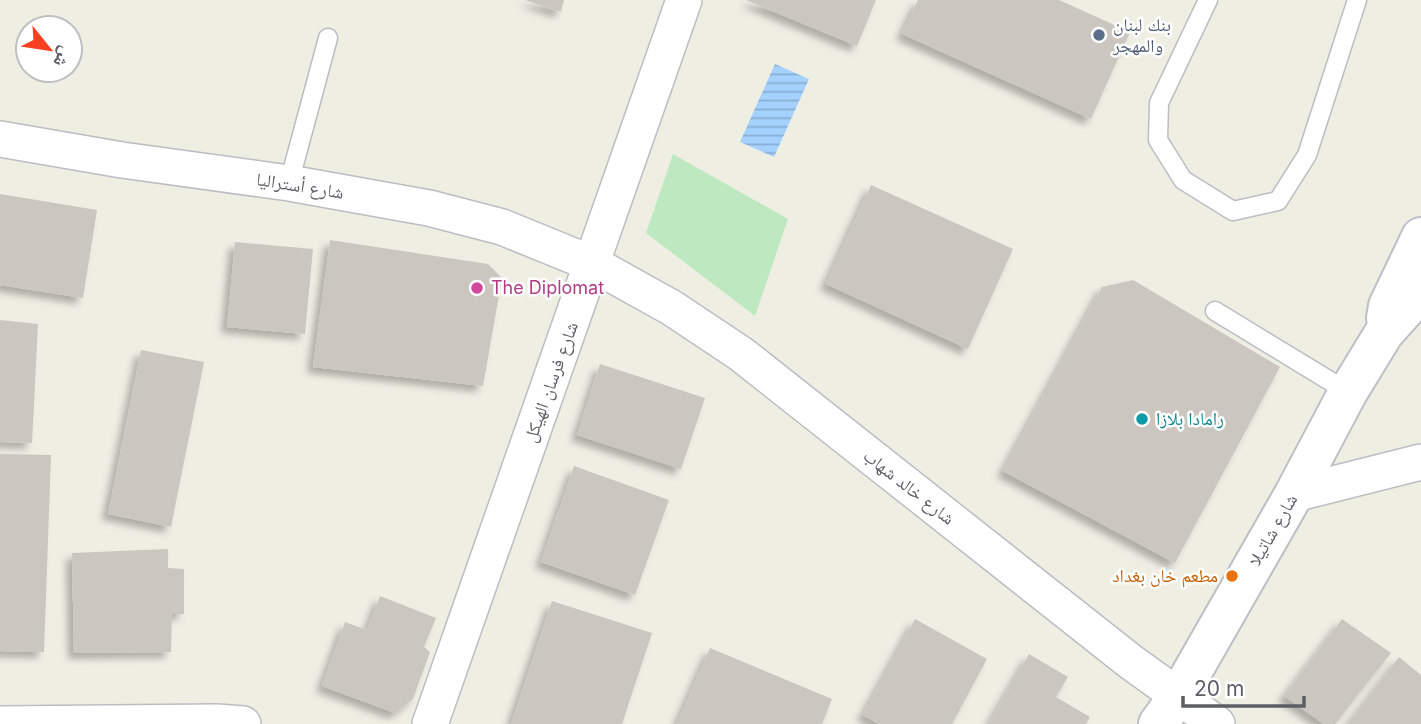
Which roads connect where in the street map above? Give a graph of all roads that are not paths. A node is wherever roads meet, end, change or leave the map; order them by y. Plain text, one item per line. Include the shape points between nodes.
1 (684, 0) edge
2 (1208, 0) edge
3 (1357, 0) edge
4 (328, 38) dead end
5 (0, 139) edge
6 (289, 183) junction
7 (1421, 237) edge
8 (593, 264) junction
9 (1421, 292) edge
10 (1215, 311) dead end
11 (1384, 333) junction
12 (1348, 392) junction
13 (1421, 462) edge
14 (1294, 494) junction
15 (1169, 709) edge
16 (0, 724) edge
17 (243, 724) edge
18 (430, 724) edge
19 (1217, 724) edge

1 - 8 street, شارع فرسان الهيكل
2 - 3 lane via 1159,103 1158,140 1183,180 1233,211 1278,201 1307,155
4 - 6 lane
5 - 6 street, شارع أستراليا
6 - 8 street, شارع أستراليا via 429,208 502,227
7 - 11 main road, شارع شاتيلا via 1388,306
8 - 15 street, شارع خالد شهاب via 671,307 741,354 1131,662
8 - 18 street, شارع فرسان الهيكل
9 - 11 main road, شارع شاتيلا
10 - 12 lane
11 - 12 main road, شارع شاتيلا
12 - 14 main road, شارع شاتيلا
13 - 14 street
14 - 15 main road, شارع شاتيلا
15 - 19 street, شارع خالد شهاب
16 - 17 street

